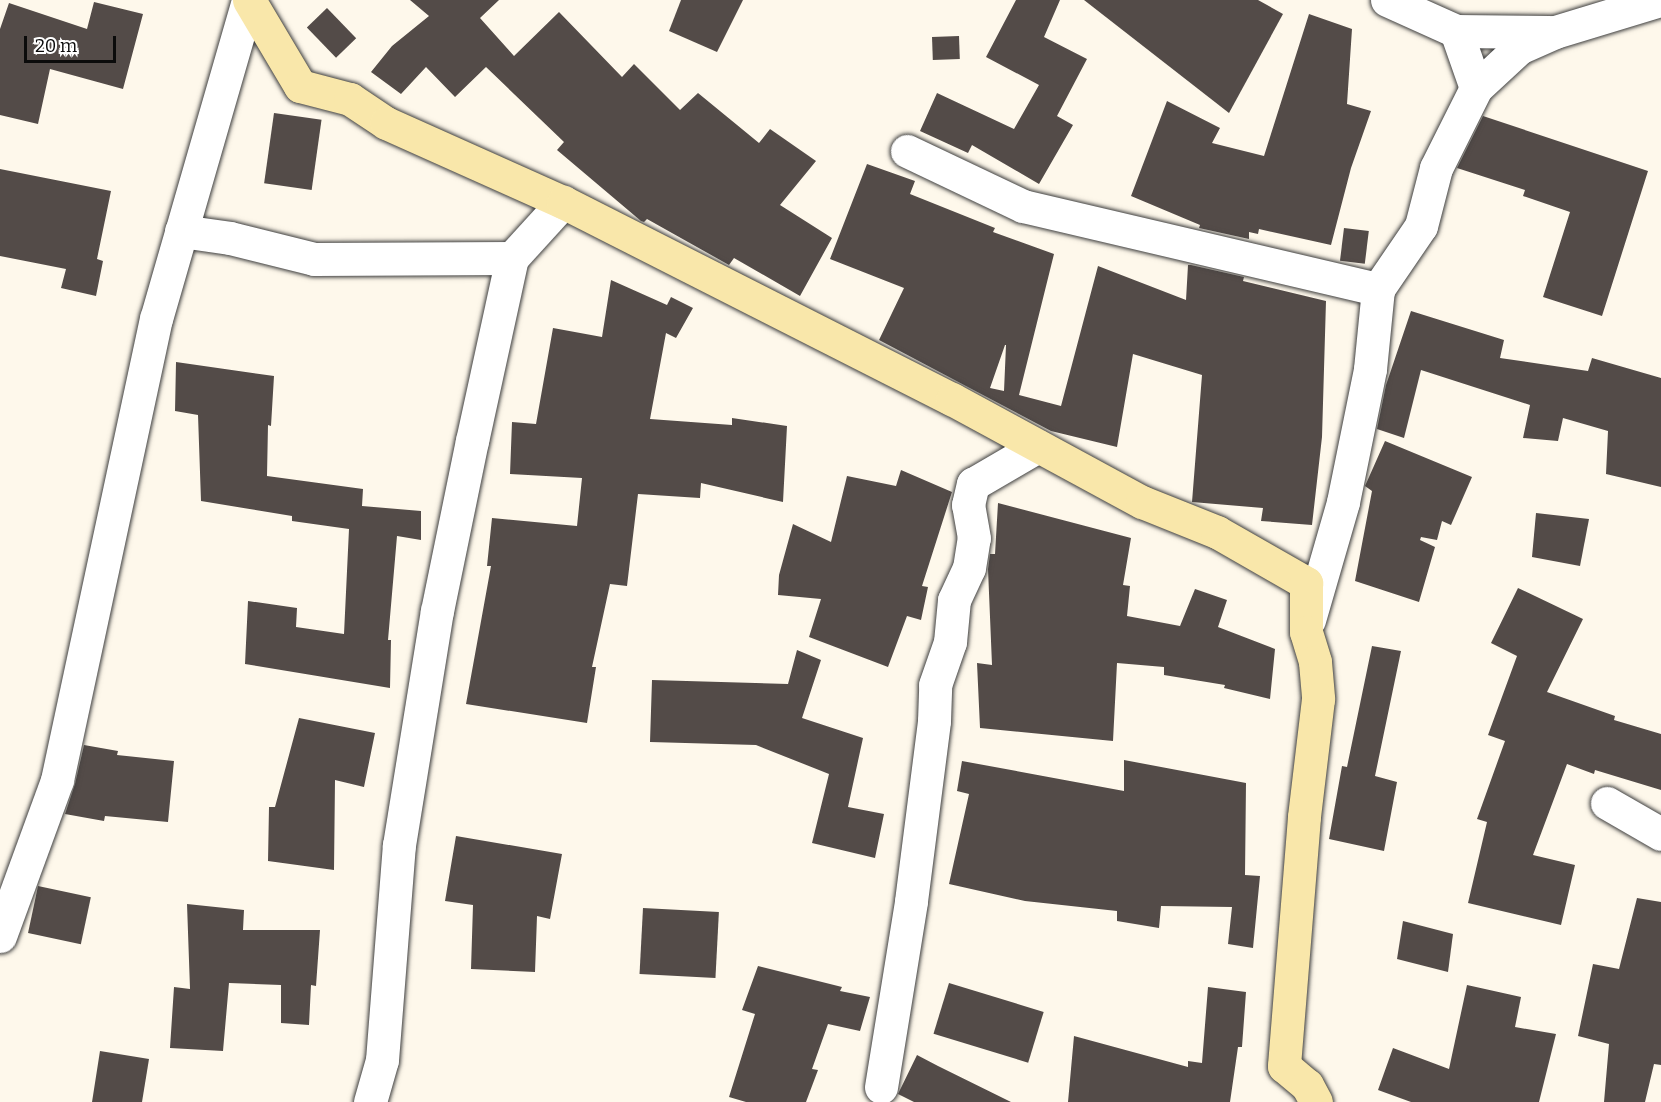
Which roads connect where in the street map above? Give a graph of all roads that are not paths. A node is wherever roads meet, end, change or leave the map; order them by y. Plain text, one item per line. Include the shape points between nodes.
1 (248, 0) edge
2 (1387, 0) edge
3 (1660, 0) edge
4 (1456, 31) junction
5 (1555, 32) junction
6 (1476, 88) junction
7 (907, 151) dead end
8 (563, 202) junction
9 (182, 231) junction
10 (512, 258) junction
11 (1378, 289) junction
12 (1038, 446) junction
13 (1306, 632) junction
14 (1607, 803) dead end
15 (1661, 834) edge
16 (0, 936) edge
17 (881, 1087) dead end
18 (370, 1102) edge
19 (1316, 1102) edge

1 - 8 street via 300,86 350,99 386,123
1 - 9 street
2 - 4 street
3 - 5 street
4 - 5 street
4 - 6 street
5 - 6 street via 1519,48
6 - 11 street via 1436,168 1421,226
7 - 11 street via 1023,206
8 - 10 street
8 - 12 street
9 - 10 street via 230,238 314,259
9 - 16 street via 156,319 57,780
10 - 18 street via 437,611 399,845 382,1060
11 - 13 street via 1370,369 1343,502
12 - 13 street via 1142,502 1218,532 1306,583
12 - 17 street via 973,484 968,506 974,537 969,568 954,600 950,642 935,685 911,901
13 - 19 street via 1316,662 1318,699 1304,817 1284,1066 1307,1086
14 - 15 street

